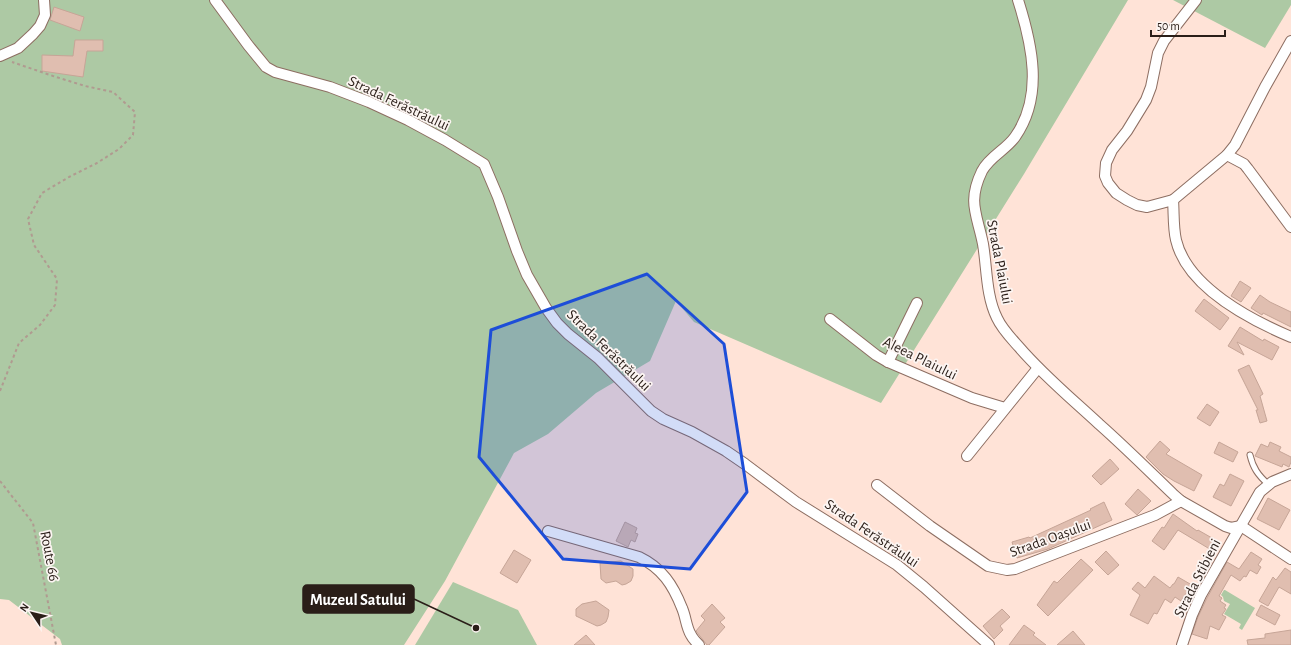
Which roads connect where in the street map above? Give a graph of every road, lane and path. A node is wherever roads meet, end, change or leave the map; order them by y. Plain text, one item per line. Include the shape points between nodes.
1 (44, 0) edge
2 (215, 0) edge
3 (1018, 0) edge
4 (1196, 0) edge
5 (1291, 41) edge
6 (3, 58) edge
7 (1227, 155) junction
8 (1173, 200) junction
9 (1291, 227) edge
10 (917, 304) dead end
11 (830, 319) dead end
12 (1291, 337) edge
13 (888, 362) junction
14 (1038, 368) junction
15 (0, 391) edge
16 (1005, 408) junction
17 (1250, 455) dead end
18 (967, 456) dead end
19 (1291, 474) edge
20 (0, 481) edge
21 (1268, 484) junction
22 (877, 485) dead end
23 (1181, 501) junction
24 (1241, 526) junction
25 (548, 531) dead end
26 (1291, 559) edge
27 (56, 645) edge
28 (699, 645) edge
29 (988, 645) edge
30 (1182, 645) edge

1 - 6 street via 45,15 40,26 18,48
2 - 29 street, Strada Ferăstrăului via 266,67 376,105 445,140 484,164 527,275 546,308 568,334 598,358 651,411 726,451 796,502 897,565
3 - 14 street, Strada Plaiului via 1031,49 1033,92 1028,112 1015,138 992,157 985,167 974,193 974,213 980,229 990,299 997,319
4 - 8 street via 1164,40 1158,53 1146,100 1106,163 1105,176 1108,183 1116,193 1127,200 1146,207
5 - 7 street via 1235,145
6 - 15 path via 85,86 113,92 135,112 133,135 119,149 42,193 28,219 34,245 57,279 55,305 40,325 19,343
7 - 8 street
7 - 9 street via 1244,164
8 - 12 street via 1176,240 1181,255 1198,278 1238,311
10 - 13 street
11 - 13 street, Aleea Plaiului
13 - 16 street, Aleea Plaiului via 972,398
14 - 16 street
14 - 23 street, Strada Plaiului
16 - 18 street
17 - 21 lane via 1254,469
19 - 21 street
20 - 27 path, Route 66 via 33,523
21 - 24 street, Strada Stibieni via 1260,492
22 - 23 street, Strada Oașului via 988,566 1006,570 1015,569 1155,515
23 - 24 street, Strada Plaiului via 1225,526
24 - 26 street
24 - 30 street, Strada Stibieni via 1197,604
25 - 28 street via 650,562 669,581 683,610 690,634

